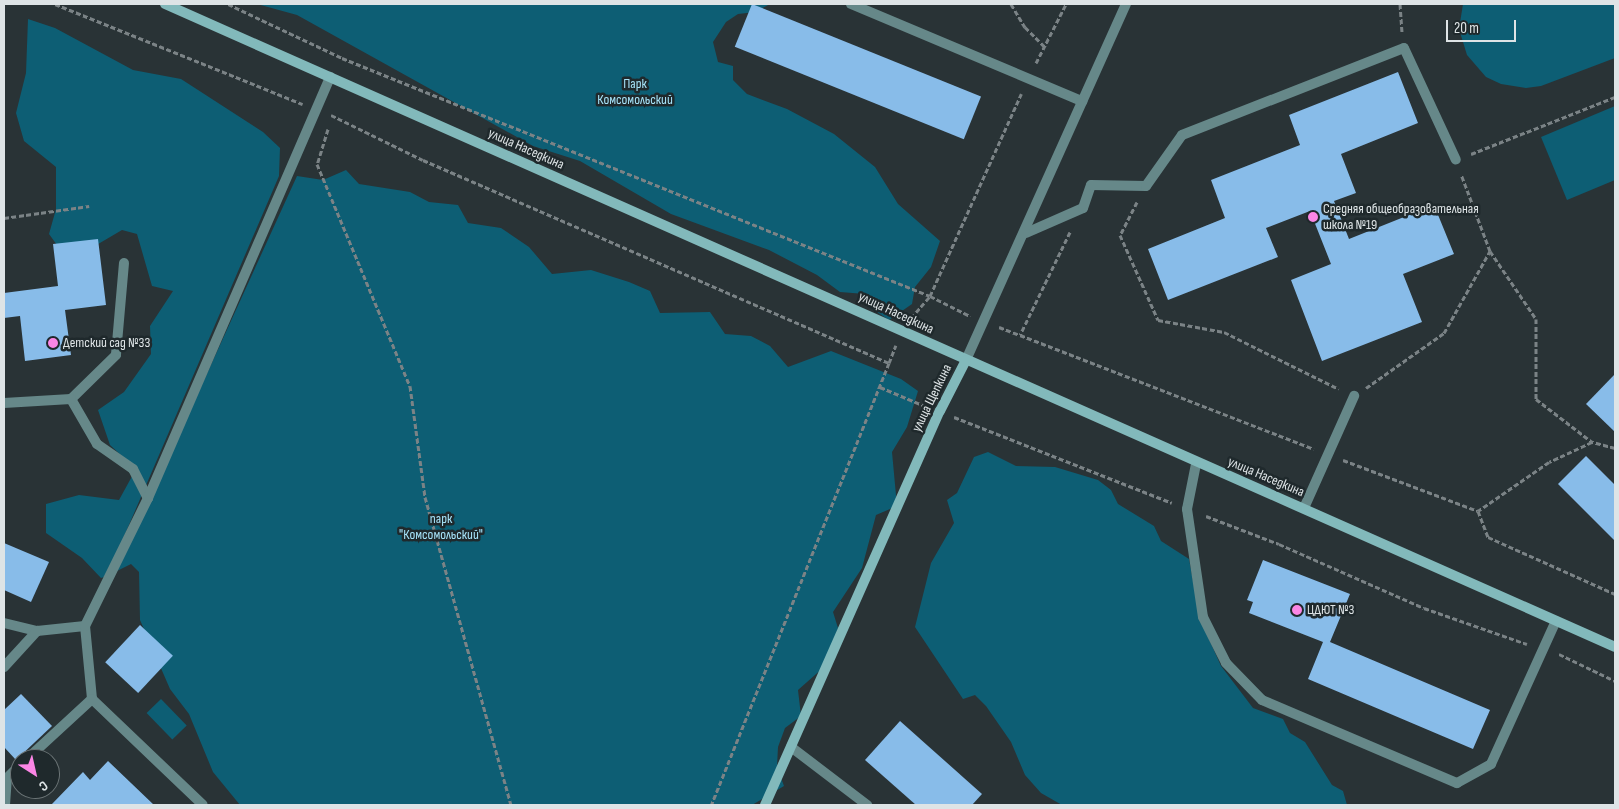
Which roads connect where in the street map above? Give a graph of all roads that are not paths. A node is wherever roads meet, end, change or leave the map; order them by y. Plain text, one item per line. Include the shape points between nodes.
1 (165, 4) edge
2 (851, 4) edge
3 (1126, 4) edge
4 (330, 77) junction
5 (1082, 101) junction
6 (1456, 160) road end
7 (1026, 232) junction
8 (124, 263) dead end
9 (966, 360) junction
10 (1354, 396) road end
11 (71, 399) junction
12 (4, 403) edge
13 (1196, 464) junction
14 (148, 498) junction
15 (1304, 508) junction
16 (1556, 621) junction
17 (4, 623) edge
18 (85, 626) junction
19 (37, 631) junction
20 (1615, 647) edge
21 (4, 667) edge
22 (92, 700) junction
23 (791, 747) junction
24 (38, 749) edge
25 (10, 774) edge
26 (5, 805) edge
27 (203, 805) edge
28 (765, 805) edge
29 (867, 805) edge

1 - 4 main road, улица Наседкина
2 - 5 street
3 - 5 street, улица Щепкина
4 - 9 main road, улица Наседкина
4 - 14 street via 313,108
5 - 7 street, улица Щепкина
6 - 7 street via 1404,48 1182,135 1146,186 1092,185 1083,208
7 - 9 street, улица Щепкина
8 - 11 street via 116,355
9 - 13 main road, улица Наседкина
9 - 23 main road, улица Щепкина via 940,411
10 - 15 street
11 - 12 street
11 - 14 street via 97,444 133,469
13 - 15 main road, улица Наседкина
13 - 16 street via 1187,509 1203,617 1226,663 1262,700 1457,783 1491,764
14 - 18 street
15 - 16 main road, улица Наседкина
16 - 20 main road, улица Наседкина
17 - 19 street
18 - 19 street
18 - 22 street
19 - 21 street
22 - 24 street
22 - 27 street
23 - 28 main road, улица Щепкина
23 - 29 street
25 - 26 street via 6,778

